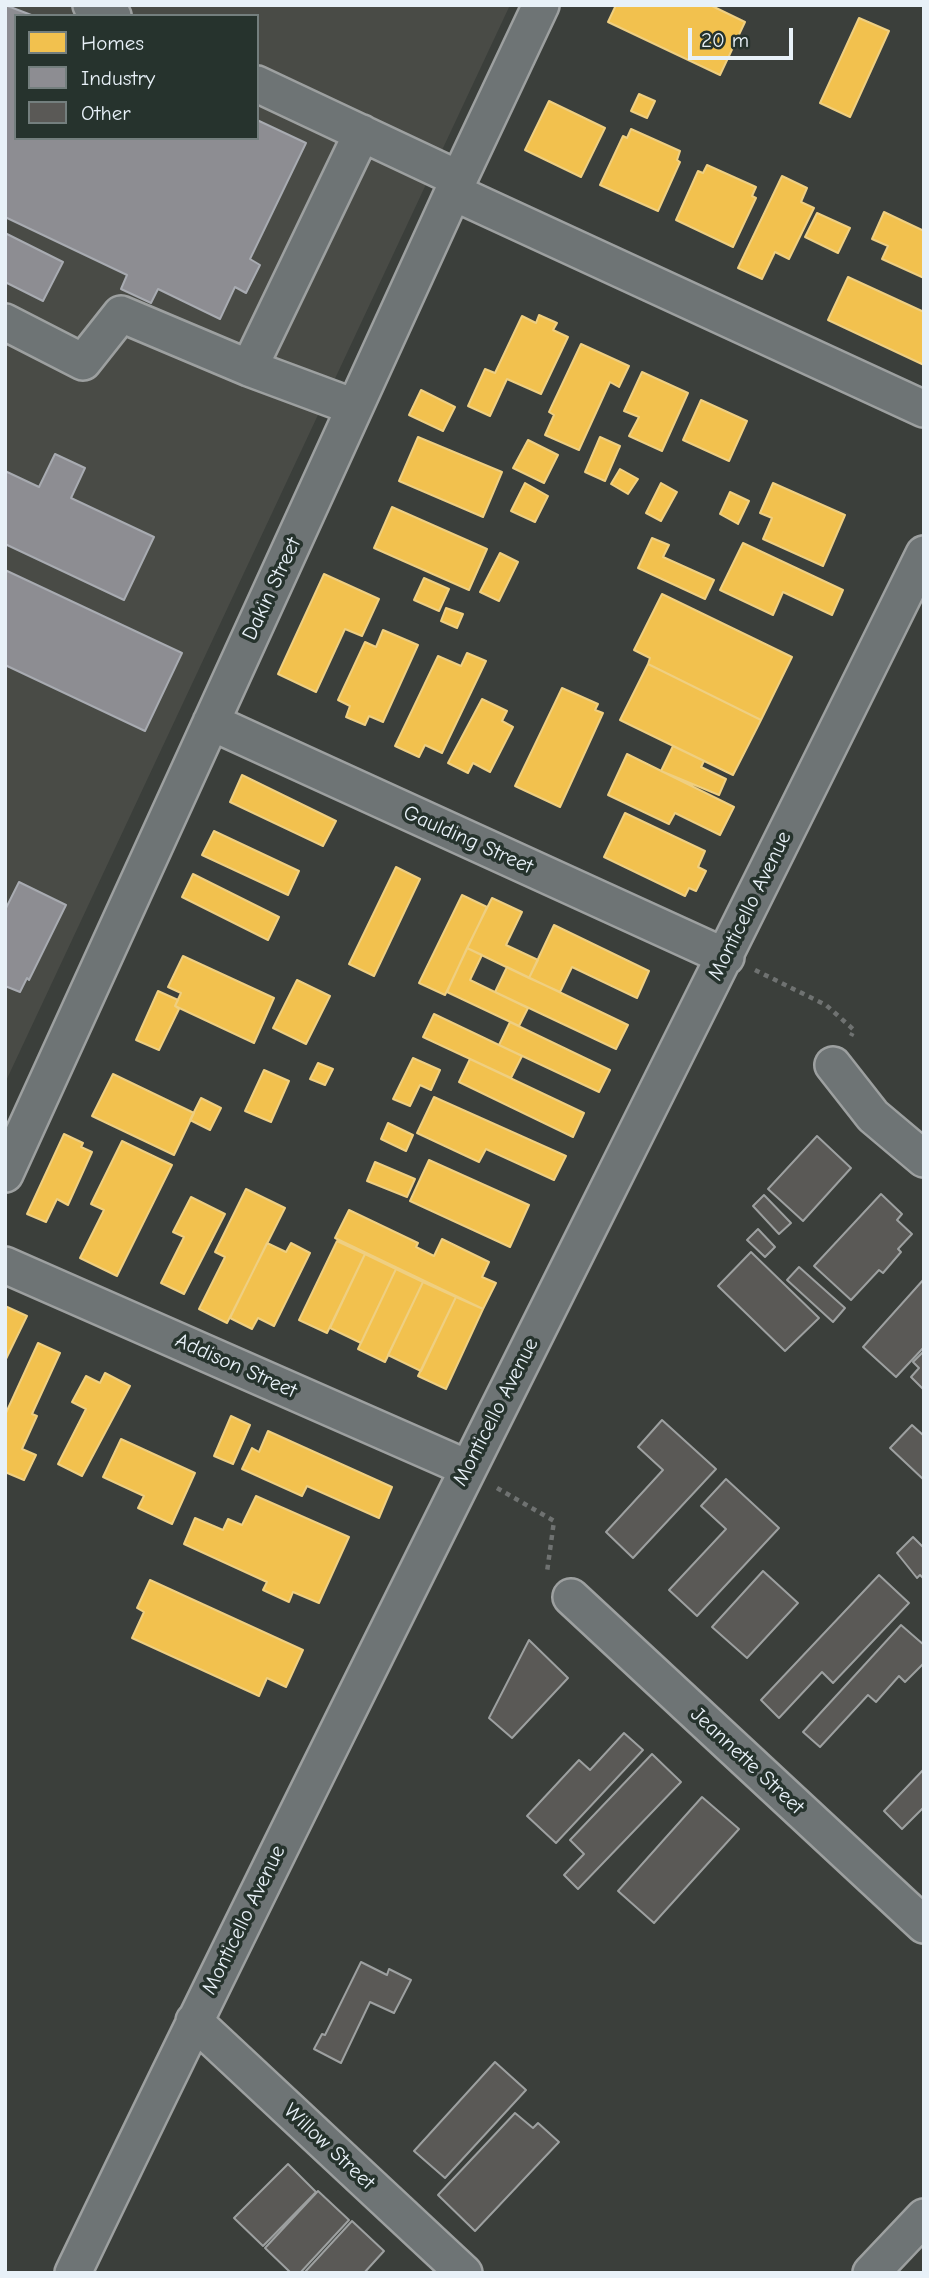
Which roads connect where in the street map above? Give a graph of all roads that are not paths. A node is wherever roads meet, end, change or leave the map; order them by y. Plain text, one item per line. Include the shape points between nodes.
1 (91, 5) edge
2 (541, 5) edge
3 (109, 14) edge
4 (259, 85) edge
5 (362, 133) junction
6 (456, 185) junction
7 (5, 323) edge
8 (249, 368) junction
9 (354, 407) junction
10 (924, 409) edge
11 (924, 554) edge
12 (211, 722) junction
13 (740, 963) junction
14 (833, 1065) dead end
15 (924, 1159) edge
16 (5, 1174) edge
17 (5, 1265) edge
18 (478, 1476) junction
19 (571, 1597) road end
20 (924, 1925) edge
21 (194, 2021) junction
22 (924, 2217) edge
23 (73, 2273) edge
24 (464, 2273) edge
25 (871, 2273) edge

1 - 3 street
2 - 6 street, Dakin Street
4 - 5 street
5 - 6 street
5 - 8 street
6 - 9 street, Dakin Street
6 - 10 street
7 - 8 street via 83,362 121,314
8 - 9 street
9 - 12 street, Dakin Street
11 - 13 street, Monticello Avenue
12 - 13 street, Gaulding Street
12 - 16 street, Dakin Street
13 - 18 street, Monticello Avenue
14 - 15 street via 873,1116
17 - 18 street, Addison Street
18 - 21 street, Monticello Avenue
19 - 20 street, Jeannette Street
21 - 23 street, Monticello Avenue
21 - 24 street, Willow Street
22 - 25 street

